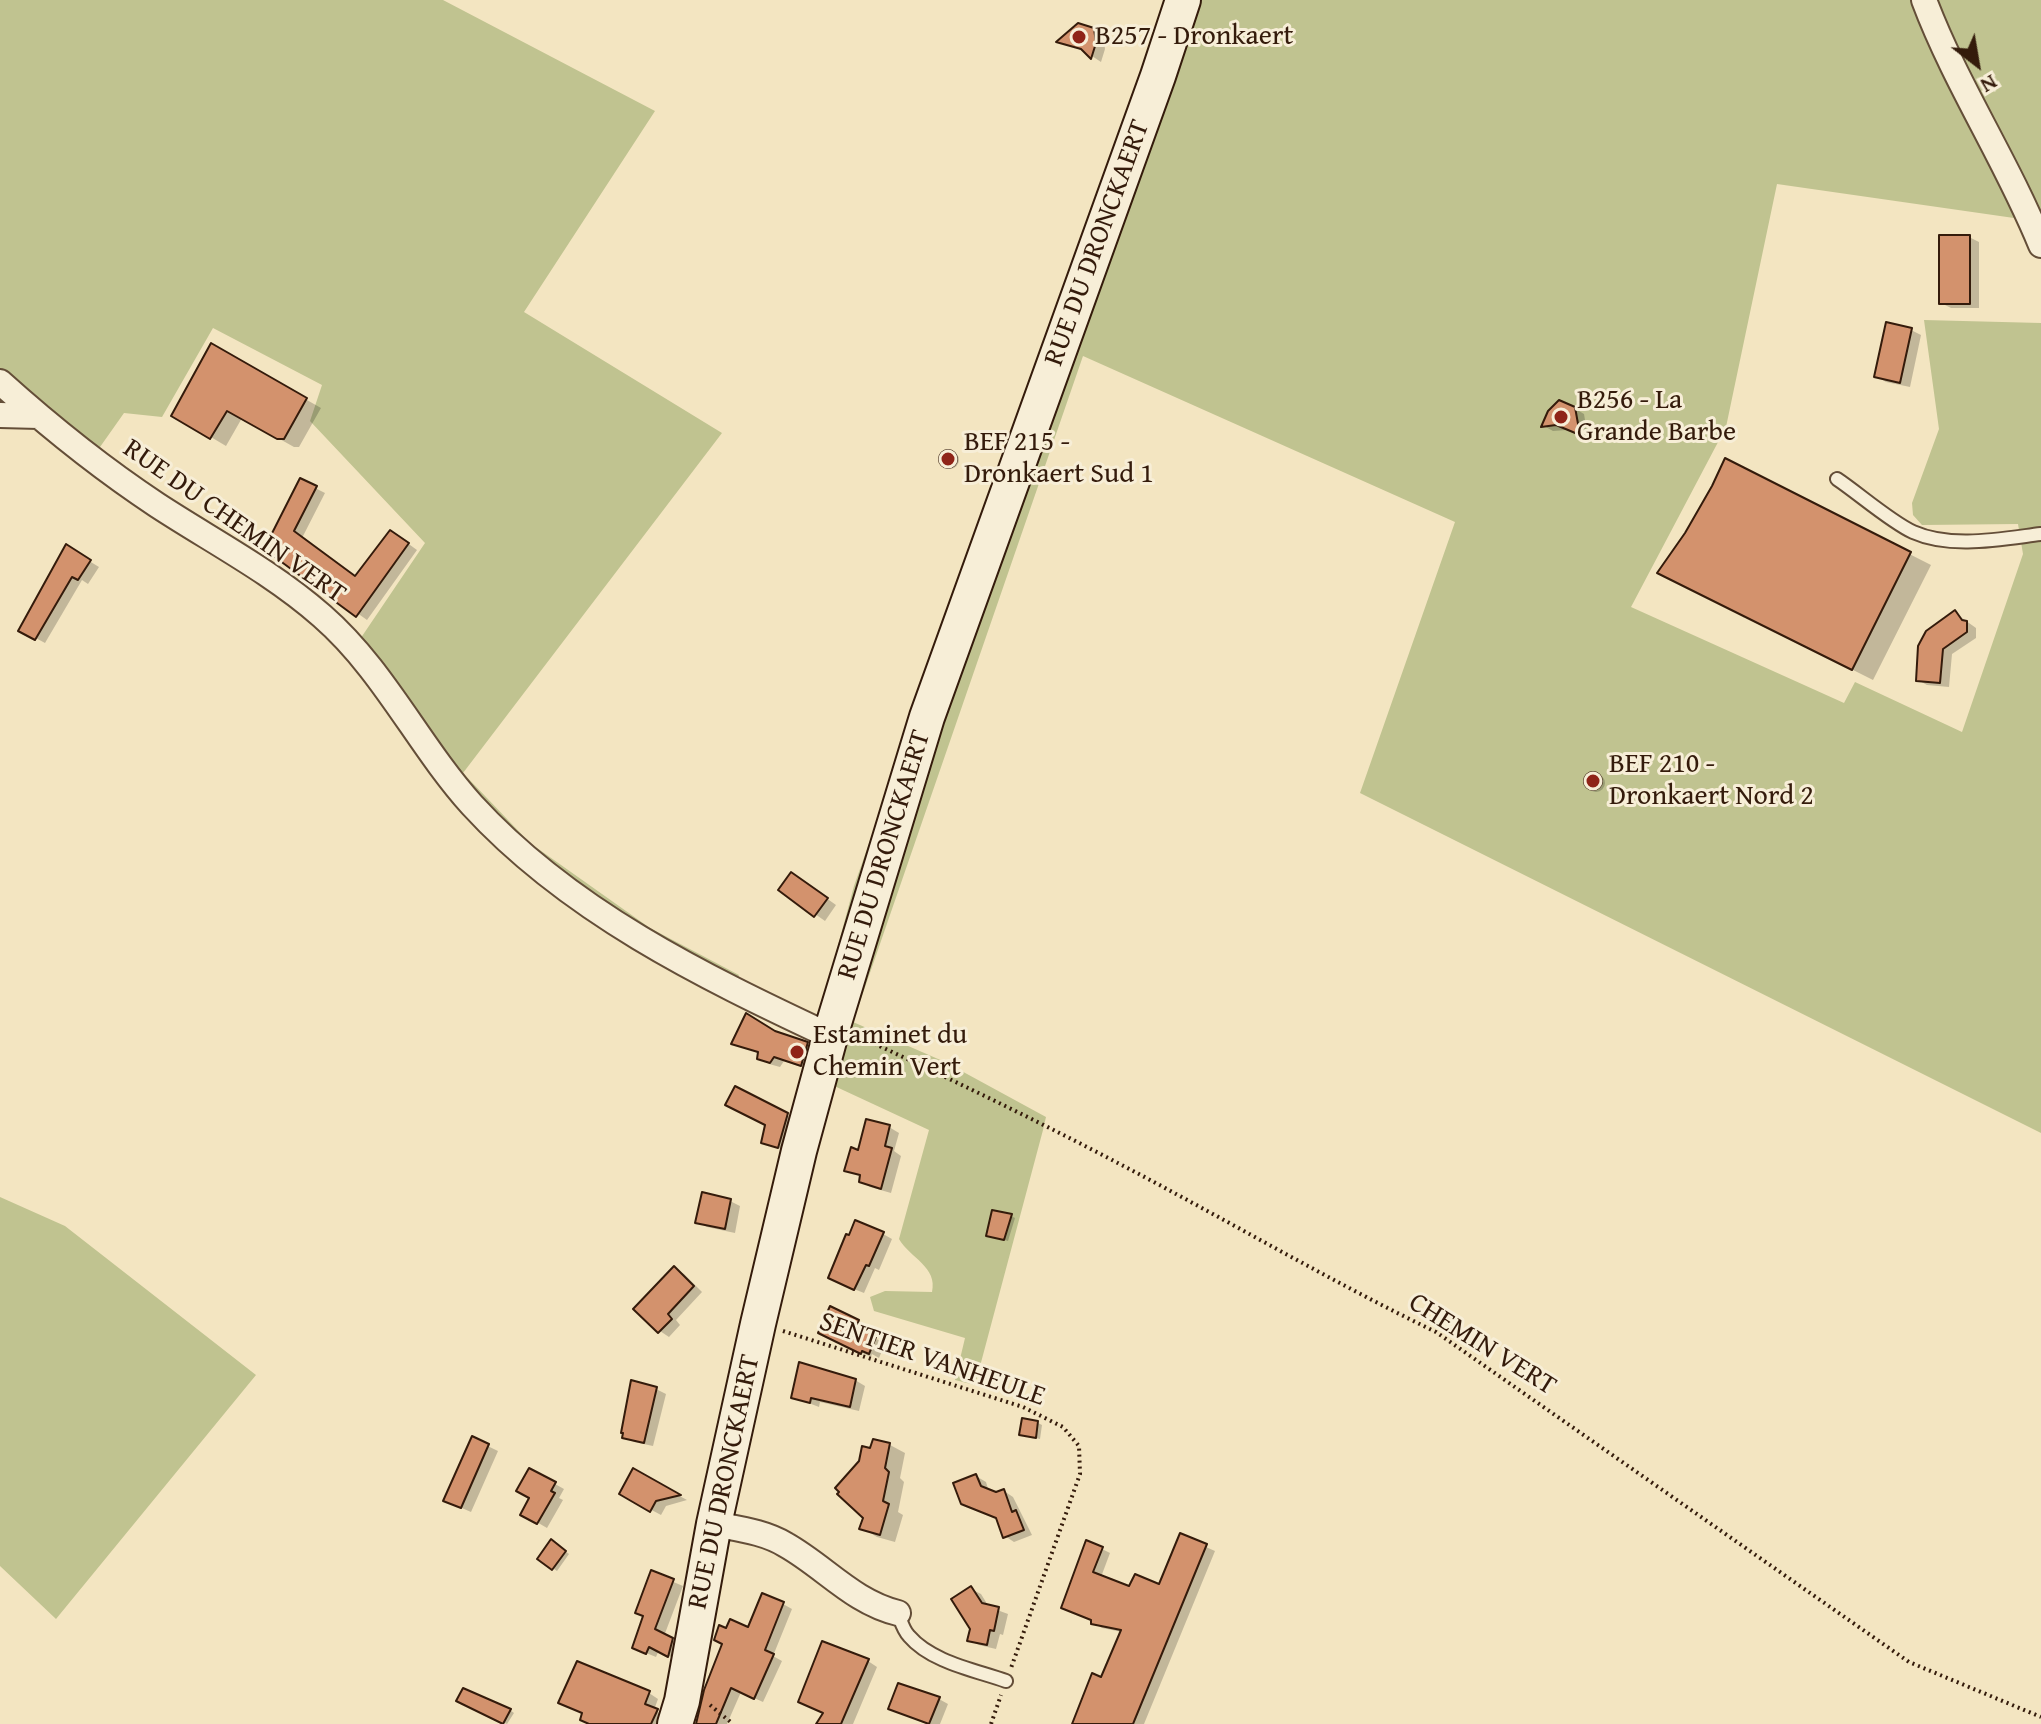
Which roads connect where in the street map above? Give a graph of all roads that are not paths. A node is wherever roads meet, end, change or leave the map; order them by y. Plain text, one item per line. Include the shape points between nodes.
1 (1183, 0) edge
2 (1189, 0) edge
3 (1924, 0) edge
4 (1170, 44) junction
5 (2041, 245) edge
6 (0, 382) edge
7 (0, 415) edge
8 (39, 416) junction
9 (1837, 479) dead end
10 (2041, 534) edge
11 (832, 1031) junction
12 (714, 1524) junction
13 (898, 1613) joint
14 (1006, 1681) road end
15 (675, 1724) edge

1 - 4 main road, RUE DU DRONCKAERT
2 - 4 main road, RUE DU DRONCKAERT
3 - 5 street
4 - 11 main road, RUE DU DRONCKAERT via 927,717
6 - 8 street, RUE DU CHEMIN VERT
7 - 8 street
8 - 11 street, RUE DU CHEMIN VERT via 128,486 266,574 331,624 383,682 472,804 570,893 672,955
9 - 10 lane via 1912,532 1943,540
11 - 12 main road, RUE DU DRONCKAERT via 799,1151
12 - 13 street via 783,1543 867,1603
12 - 15 main road, RUE DU DRONCKAERT
13 - 14 lane via 905,1631 920,1646

